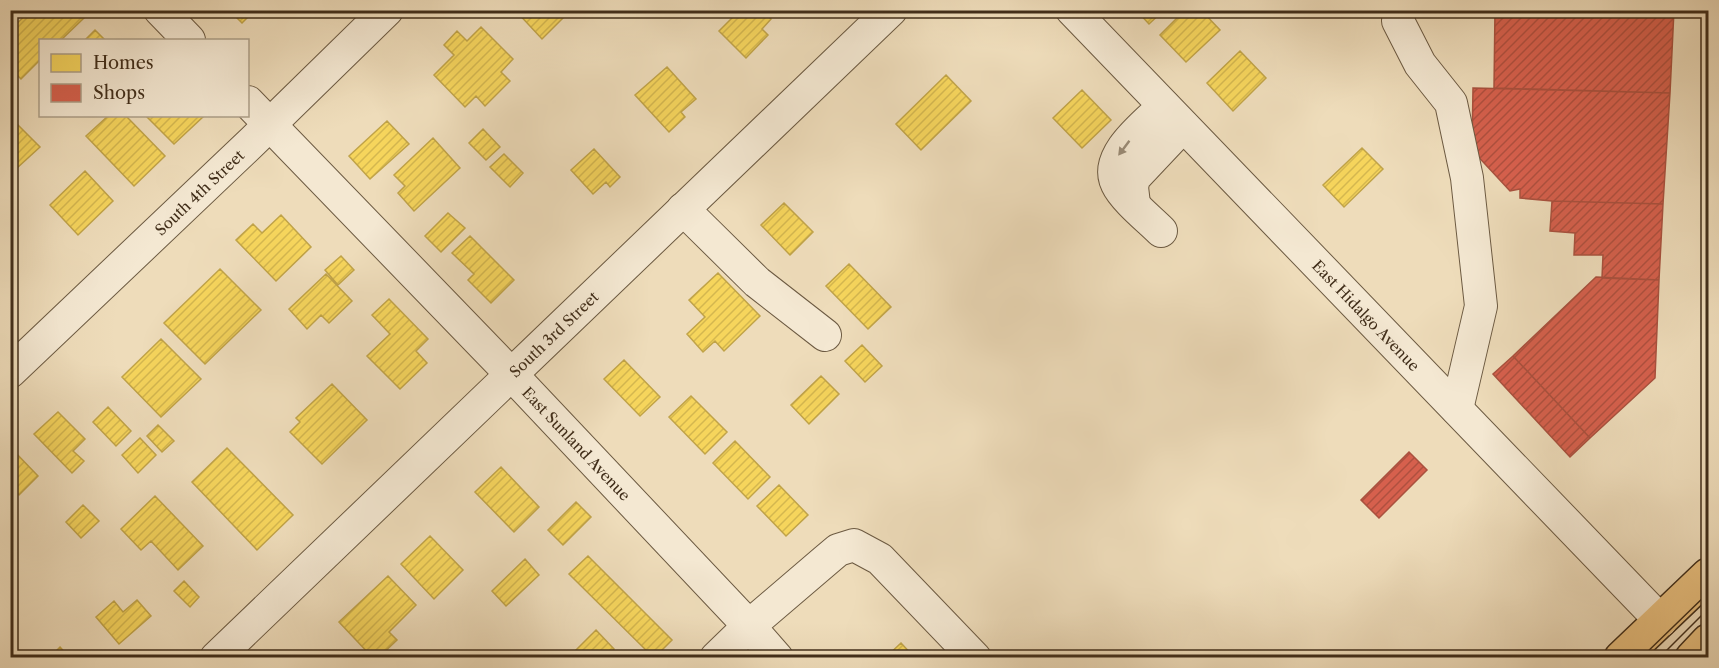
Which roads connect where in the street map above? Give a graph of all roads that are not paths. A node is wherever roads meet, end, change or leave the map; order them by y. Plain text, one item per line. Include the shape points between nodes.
1 (160, 10) edge
2 (387, 10) edge
3 (891, 10) edge
4 (1072, 10) edge
5 (1400, 10) edge
6 (188, 39) edge
7 (249, 103) edge
8 (1174, 116) junction
9 (270, 125) junction
10 (684, 209) junction
11 (1161, 231) dead end
12 (825, 335) dead end
13 (10, 372) edge
14 (511, 374) junction
15 (1457, 409) junction
16 (1708, 575) edge
17 (1661, 621) junction
18 (749, 626) junction
19 (1708, 641) edge
20 (216, 657) edge
21 (716, 657) edge
22 (777, 657) edge
23 (975, 657) edge
24 (1621, 657) edge
25 (1692, 657) edge

1 - 6 street
2 - 9 street, South 4th Street
3 - 10 street, South 3rd Street
4 - 8 street, East Hidalgo Avenue
5 - 15 street via 1398,21 1420,64 1450,103 1467,178 1481,306
7 - 9 street, East Sunland Avenue
8 - 11 street via 1132,187 1134,204
8 - 15 street, East Hidalgo Avenue
9 - 13 street, South 4th Street
9 - 14 street, East Sunland Avenue
10 - 12 street via 757,282
10 - 14 street, South 3rd Street
14 - 18 street, East Sunland Avenue
14 - 20 street, South 3rd Street
15 - 17 street, East Hidalgo Avenue
16 - 17 main road
17 - 24 main road
18 - 21 street
18 - 22 street, East Sunland Avenue
18 - 23 street via 838,550 854,545 880,559
19 - 25 main road

